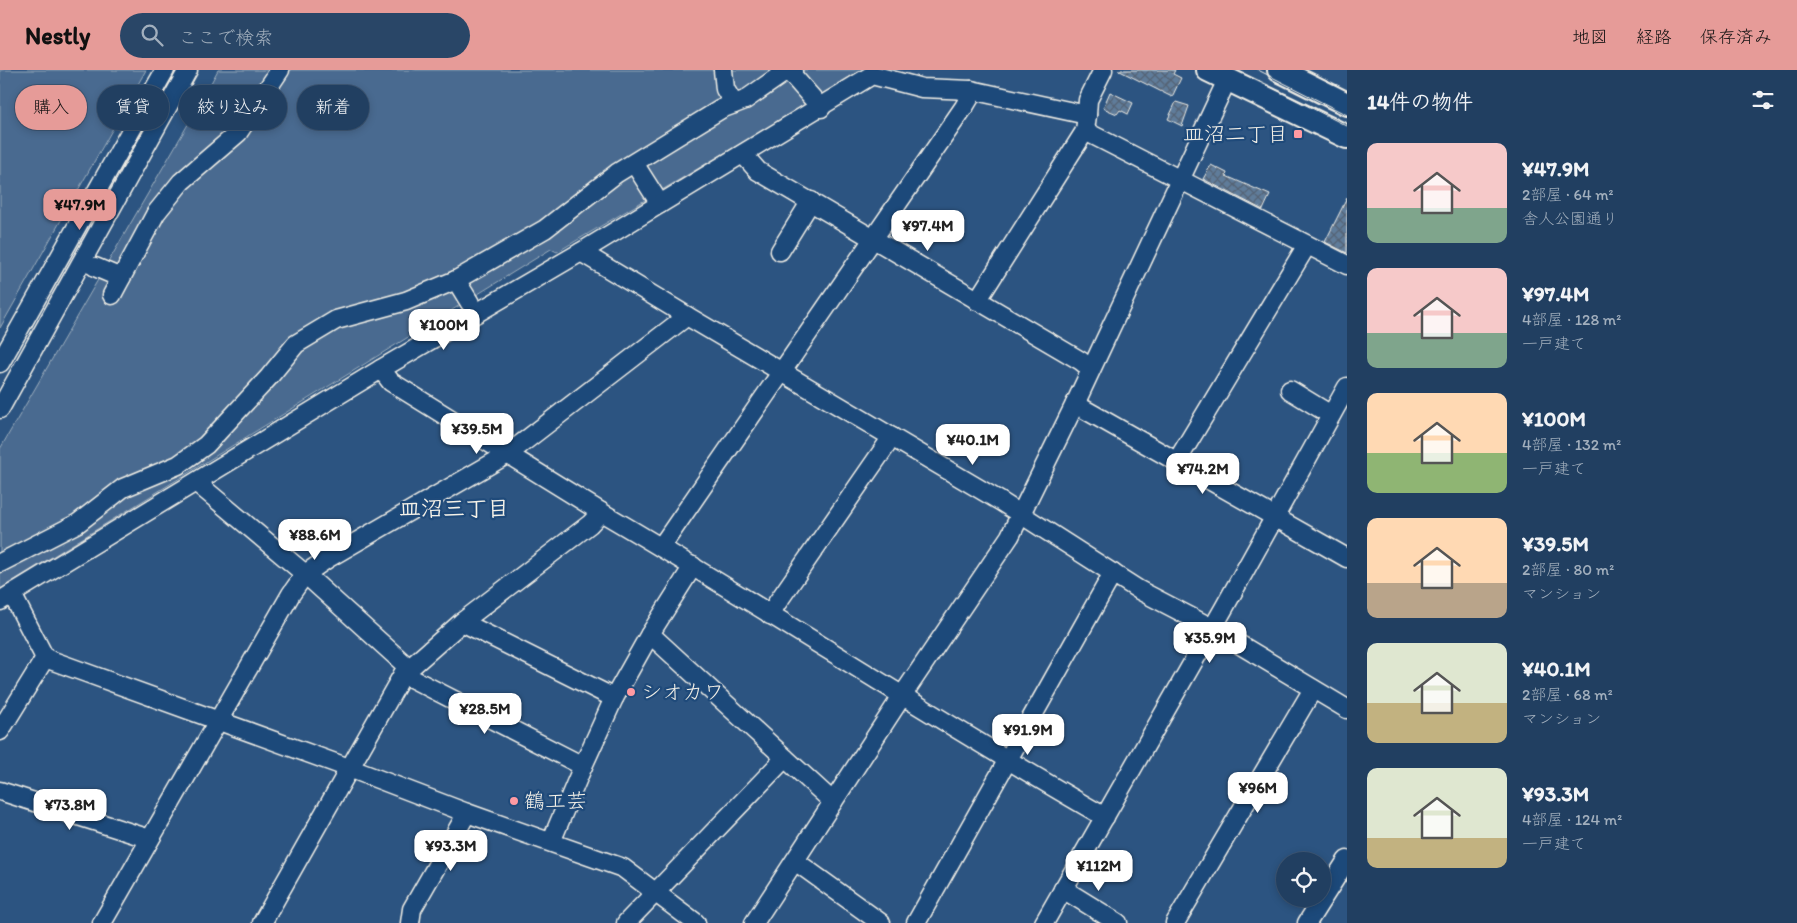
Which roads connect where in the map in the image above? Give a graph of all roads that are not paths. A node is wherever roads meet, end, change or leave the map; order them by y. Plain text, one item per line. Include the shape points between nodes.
1 (188, 70) edge
2 (280, 70) edge
3 (723, 70) edge
4 (788, 70) edge
5 (793, 70) edge
6 (1103, 70) edge
7 (1279, 70) edge
8 (161, 71) edge
9 (1218, 75) edge
10 (971, 90) junction
11 (734, 104) junction
12 (1347, 104) edge
13 (821, 108) junction
14 (1086, 123) junction
15 (1347, 137) edge
16 (744, 154) junction
17 (634, 163) junction
18 (1180, 180) junction
19 (811, 201) junction
20 (660, 204) junction
21 (873, 239) junction
22 (1308, 244) junction
23 (780, 251) dead end
24 (581, 252) junction
25 (1347, 264) edge
26 (95, 267) dead end
27 (121, 278) junction
28 (456, 280) junction
29 (112, 295) dead end
30 (977, 301) junction
31 (470, 303) dead end
32 (687, 316) junction
33 (0, 363) edge
34 (382, 369) junction
35 (1092, 369) junction
36 (783, 372) junction
37 (1347, 387) edge
38 (1290, 390) dead end
39 (1075, 404) junction
40 (0, 409) edge
41 (1331, 415) junction
42 (892, 437) junction
43 (508, 454) junction
44 (1177, 461) junction
45 (191, 472) junction
46 (601, 512) junction
47 (1021, 514) junction
48 (1275, 517) junction
49 (661, 547) junction
50 (1347, 558) edge
51 (0, 563) edge
52 (693, 566) junction
53 (1113, 573) junction
54 (305, 574) junction
55 (6, 597) edge
56 (770, 615) junction
57 (462, 622) junction
58 (1212, 628) junction
59 (650, 634) junction
60 (45, 658) junction
61 (406, 671) junction
62 (1313, 689) junction
63 (902, 696) junction
64 (614, 698) junction
65 (1347, 709) edge
66 (219, 721) junction
67 (0, 731) edge
68 (785, 758) junction
69 (1008, 759) junction
70 (582, 766) junction
71 (349, 768) junction
72 (0, 791) edge
73 (833, 802) junction
74 (467, 813) junction
75 (1105, 817) junction
76 (150, 839) junction
77 (551, 842) junction
78 (1347, 860) edge
79 (795, 861) junction
80 (1063, 889) junction
81 (655, 892) junction
82 (102, 923) edge
83 (262, 923) edge
84 (410, 923) edge
85 (626, 923) edge
86 (696, 923) edge
87 (754, 923) edge
88 (881, 923) edge
89 (916, 923) edge
90 (1044, 923) edge
91 (1118, 923) edge
92 (1175, 923) edge
93 (1307, 923) edge

1 - 40 street
2 - 27 street via 238,134 181,182 156,213
3 - 11 street via 725,89
4 - 11 street
5 - 13 street via 793,76
6 - 14 street via 1088,100
7 - 12 main road
8 - 33 street
9 - 15 main road
9 - 18 street
10 - 13 street via 922,88 872,75
10 - 14 street
10 - 21 street via 964,107
11 - 17 street
13 - 16 street
14 - 18 street
14 - 30 street
16 - 19 street via 758,171
16 - 20 street
17 - 20 street
17 - 28 street via 546,229
18 - 22 street
18 - 35 street
19 - 21 street
19 - 23 street
20 - 24 street
21 - 30 street
21 - 36 street
22 - 25 street
22 - 44 street
24 - 32 street
24 - 34 street
26 - 27 street
27 - 29 street
28 - 31 street
28 - 45 street via 406,301 336,320 296,344 206,444
30 - 35 street
32 - 36 street
32 - 43 street
34 - 43 street via 391,382
34 - 45 street
35 - 39 street
36 - 42 street
36 - 49 street
37 - 41 street
38 - 41 street
39 - 44 street
39 - 47 street
41 - 48 street
42 - 47 street
42 - 56 street
43 - 46 street
43 - 54 street
44 - 48 street
45 - 51 street via 178,465 123,488 78,523
45 - 54 street
45 - 55 street
46 - 49 street
46 - 57 street via 590,524
47 - 53 street
47 - 63 street via 1010,536
48 - 50 street
48 - 58 street
49 - 52 street
52 - 56 street
52 - 59 street
53 - 58 street
53 - 69 street
54 - 61 street
54 - 66 street
55 - 60 street
56 - 63 street
57 - 61 street
57 - 64 street
58 - 62 street
58 - 75 street
59 - 64 street
59 - 68 street
60 - 66 street
60 - 67 street
61 - 70 street
61 - 71 street
62 - 65 street
62 - 92 street
63 - 69 street
63 - 73 street
64 - 70 street
66 - 71 street
66 - 76 street
68 - 73 street
68 - 81 street
69 - 75 street
69 - 89 street
70 - 77 street
71 - 74 street
71 - 83 street
72 - 76 street
73 - 79 street
74 - 77 street
74 - 84 street via 412,909
75 - 80 street
76 - 82 street
77 - 81 street via 623,868
78 - 93 street
79 - 87 street
79 - 88 street
80 - 90 street
80 - 91 street
81 - 85 street
81 - 86 street

